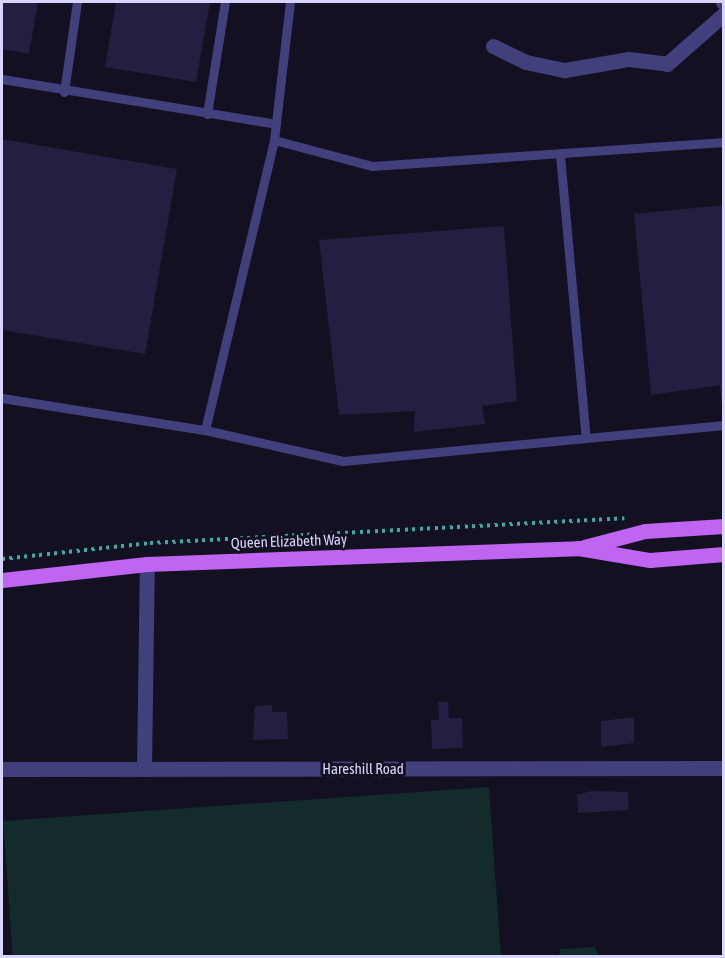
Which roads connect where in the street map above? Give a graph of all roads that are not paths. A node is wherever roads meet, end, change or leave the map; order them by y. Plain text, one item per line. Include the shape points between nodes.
1 (77, 2) edge
2 (225, 2) edge
3 (290, 2) edge
4 (723, 14) edge
5 (493, 46) dead end
6 (2, 79) edge
7 (64, 92) junction
8 (207, 114) junction
9 (276, 124) junction
10 (274, 140) junction
11 (723, 142) edge
12 (560, 154) junction
13 (2, 398) edge
14 (723, 425) edge
15 (205, 430) junction
16 (586, 438) junction
17 (723, 526) edge
18 (578, 548) junction
19 (723, 554) edge
20 (147, 564) junction
21 (2, 580) edge
22 (723, 768) edge
23 (2, 769) edge
24 (144, 769) junction

1 - 7 lane
2 - 8 lane
3 - 9 lane
4 - 5 street via 667,64 629,59 565,70 526,62
6 - 7 lane
7 - 8 lane
8 - 9 lane
9 - 10 lane
10 - 12 lane via 372,166
10 - 15 lane
11 - 12 lane
12 - 16 lane
13 - 15 lane
14 - 16 lane
15 - 16 lane via 343,461
17 - 18 main road, Queen Elizabeth Way via 645,531
18 - 19 main road, Queen Elizabeth Way via 650,560
18 - 20 main road, Queen Elizabeth Way
20 - 21 main road, Queen Elizabeth Way
20 - 24 street
22 - 24 street, Hareshill Road
23 - 24 street, Hareshill Road

